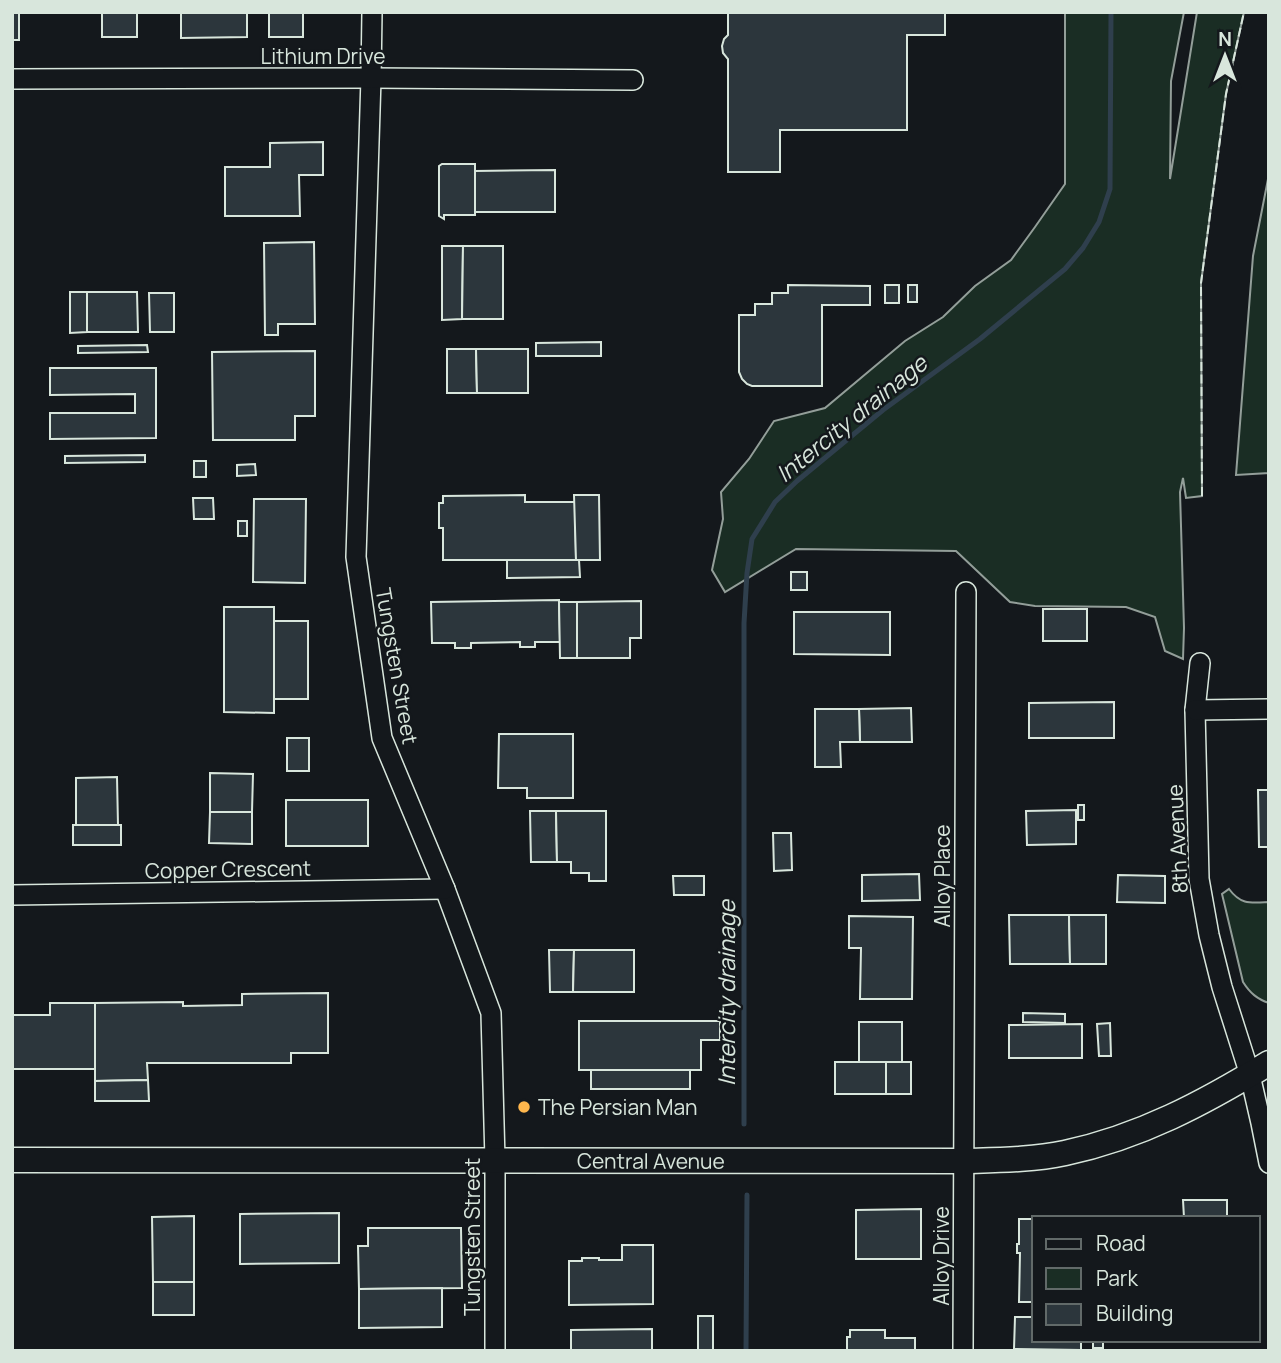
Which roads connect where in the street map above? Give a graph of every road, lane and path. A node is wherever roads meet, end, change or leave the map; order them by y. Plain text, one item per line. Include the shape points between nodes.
1 (372, 12) edge
2 (371, 78) junction
3 (12, 79) edge
4 (633, 80) dead end
5 (966, 592) dead end
6 (1200, 663) dead end
7 (1269, 709) edge
8 (1195, 710) junction
9 (445, 889) junction
10 (12, 895) edge
11 (1259, 1069) edge
12 (12, 1160) edge
13 (495, 1160) junction
14 (964, 1161) junction
15 (1269, 1163) edge
16 (495, 1351) edge
17 (963, 1351) edge

1 - 2 street, Tungsten Street
2 - 3 street, Lithium Drive
2 - 4 street, Lithium Drive
2 - 9 street, Tungsten Street via 356,557 382,738
5 - 14 street, Alloy Place
6 - 8 street, 8th Avenue
7 - 8 street
8 - 11 street, 8th Avenue via 1199,879 1222,987
9 - 10 street, Copper Crescent
9 - 13 street, Tungsten Street via 491,1013
11 - 14 main road, Central Avenue via 1180,1114 1097,1145 1025,1158
11 - 15 street, 8th Avenue via 1261,1123
12 - 13 main road, Central Avenue
13 - 14 main road, Central Avenue
13 - 16 street, Tungsten Street
14 - 17 street, Alloy Drive

